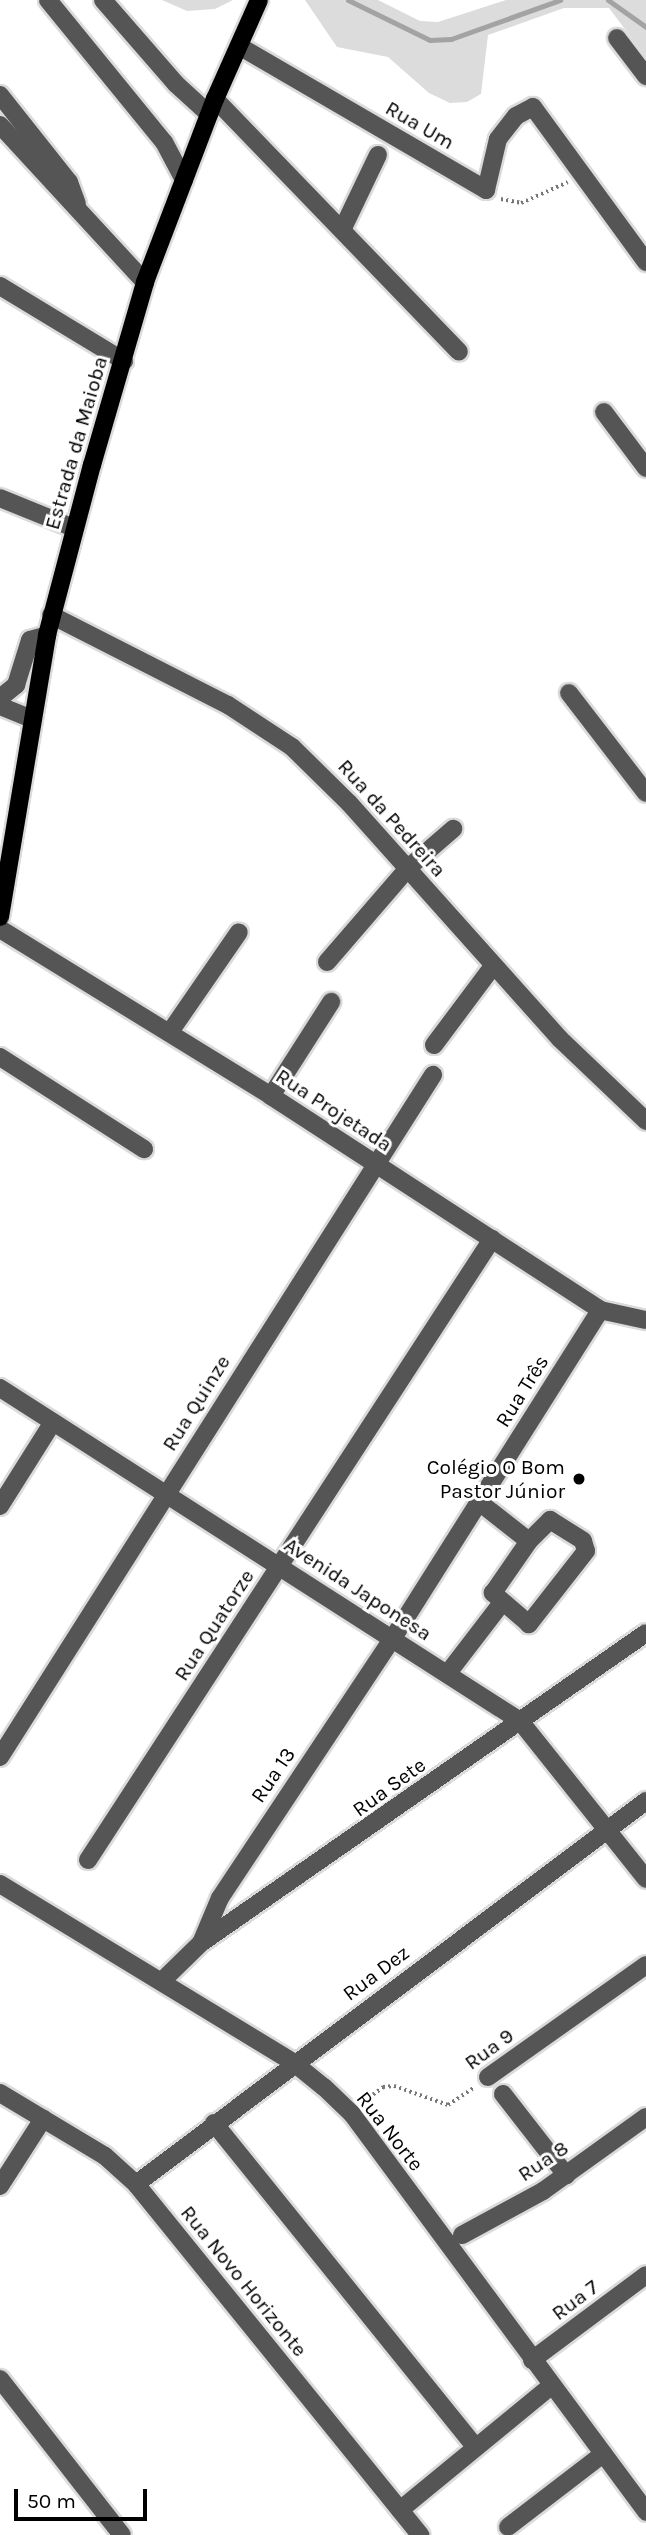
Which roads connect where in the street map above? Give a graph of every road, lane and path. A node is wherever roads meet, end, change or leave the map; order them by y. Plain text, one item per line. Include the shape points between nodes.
1 (48, 0) edge
2 (103, 0) edge
3 (259, 0) edge
4 (617, 38) dead end
5 (239, 46) junction
6 (646, 76) edge
7 (0, 96) edge
8 (212, 107) junction
9 (0, 125) edge
10 (378, 155) dead end
11 (582, 174) junction
12 (184, 180) junction
13 (485, 190) junction
14 (77, 204) junction
15 (343, 228) junction
16 (646, 262) edge
17 (145, 282) junction
18 (0, 286) edge
19 (460, 352) dead end
20 (124, 361) junction
21 (604, 412) dead end
22 (646, 468) edge
23 (0, 498) edge
24 (74, 528) junction
25 (51, 615) junction
26 (47, 635) junction
27 (569, 693) dead end
28 (0, 698) edge
29 (0, 706) edge
30 (32, 719) junction
31 (646, 793) edge
32 (453, 829) dead end
33 (408, 868) junction
34 (0, 911) edge
35 (0, 929) edge
36 (239, 932) dead end
37 (327, 962) dead end
38 (493, 966) junction
39 (331, 1002) dead end
40 (170, 1032) junction
41 (434, 1045) dead end
42 (0, 1057) edge
43 (433, 1075) dead end
44 (271, 1096) junction
45 (646, 1121) edge
46 (144, 1149) dead end
47 (374, 1163) junction
48 (492, 1239) junction
49 (600, 1310) junction
50 (646, 1320) edge
51 (0, 1388) edge
52 (53, 1422) junction
53 (167, 1492) junction
54 (479, 1502) junction
55 (0, 1506) edge
56 (529, 1541) junction
57 (280, 1566) junction
58 (500, 1604) junction
59 (646, 1633) edge
60 (393, 1638) junction
61 (448, 1673) junction
62 (520, 1721) junction
63 (0, 1757) edge
64 (646, 1801) edge
65 (607, 1828) junction
66 (88, 1860) dead end
67 (646, 1879) edge
68 (0, 1884) edge
69 (201, 1943) junction
70 (646, 1965) edge
71 (162, 1981) junction
72 (295, 2063) junction
73 (488, 2077) joint
74 (0, 2093) edge
75 (503, 2094) dead end
76 (352, 2114) junction
77 (646, 2117) edge
78 (43, 2119) junction
79 (215, 2123) junction
80 (566, 2175) junction
81 (136, 2184) junction
82 (0, 2186) edge
83 (462, 2235) dead end
84 (646, 2275) edge
85 (532, 2360) junction
86 (0, 2379) edge
87 (551, 2386) junction
88 (475, 2447) junction
89 (603, 2454) junction
90 (400, 2510) junction
91 (646, 2512) edge
92 (508, 2527) dead end
93 (122, 2535) edge
94 (420, 2535) edge

1 - 12 street via 164,142
2 - 8 street via 176,84
3 - 5 main road, Estrada da Maioba
4 - 6 street
5 - 8 main road, Estrada da Maioba
5 - 13 street, Rua Um
7 - 14 street via 69,182
8 - 12 main road, Estrada da Maioba
8 - 15 street
9 - 14 street via 58,192
10 - 15 street
11 - 13 path via 521,203 506,202
11 - 13 street via 533,107 516,116 498,139
11 - 16 street
12 - 17 main road, Estrada da Maioba
14 - 17 street
15 - 19 street
17 - 20 main road, Estrada da Maioba
18 - 20 street
20 - 24 main road, Estrada da Maioba
21 - 22 street
23 - 24 street
24 - 25 main road, Estrada da Maioba
25 - 26 main road, Estrada da Maioba
25 - 33 street, Rua da Pedreira via 228,705 292,747
26 - 28 street via 30,640 16,685
26 - 30 main road, Estrada da Maioba
27 - 31 street
29 - 30 street
30 - 34 main road, Estrada da Maioba
32 - 33 street
33 - 37 street
33 - 38 street, Rua da Pedreira
35 - 40 street, Rua Projetada
36 - 40 street
38 - 41 street
38 - 45 street, Rua da Pedreira
39 - 44 street
40 - 44 street, Rua Projetada
42 - 46 street
43 - 47 street, Rua Quinze
44 - 47 street, Rua Projetada
47 - 48 street, Rua Projetada
47 - 53 street, Rua Quinze
48 - 49 street, Rua Projetada
48 - 57 street, Rua Quatorze
49 - 50 street, Rua Projetada
49 - 54 street, Rua Três
51 - 52 street, Avenida Japonesa
52 - 53 street, Avenida Japonesa
52 - 55 street
53 - 57 street, Avenida Japonesa
53 - 63 street, Rua Quinze
54 - 56 street
54 - 60 street, Rua Três
56 - 58 street via 495,1588 493,1598
56 - 58 street via 550,1520 583,1541 586,1551 534,1623 525,1622
57 - 60 street, Avenida Japonesa
57 - 66 street, Rua Quatorze
58 - 61 street
59 - 62 street, Rua Sete
60 - 61 street, Avenida Japonesa
60 - 69 street, Rua 13 via 220,1898
61 - 62 street, Avenida Japonesa
62 - 65 street, Avenida Japonesa
62 - 69 street, Rua Sete
64 - 65 street, Rua Dez
65 - 67 street, Avenida Japonesa
65 - 72 street, Rua Dez
68 - 71 street, Rua Norte
69 - 71 street, Rua Sete
70 - 73 street, Rua 9
71 - 72 street, Rua Norte
72 - 76 street, Rua Norte
72 - 79 street, Rua Dez
73 - 76 path, Rua 9 via 448,2105 388,2086
74 - 78 street, Rua Novo Horizonte
75 - 80 street
76 - 85 street, Rua Norte
77 - 80 street, Rua 8
78 - 81 street, Rua Novo Horizonte via 105,2156
78 - 82 street
79 - 81 street, Rua Dez
79 - 88 street
80 - 83 street, Rua 8
81 - 90 street, Rua Novo Horizonte
84 - 85 street, Rua 7
85 - 87 street, Rua Norte
86 - 93 street
87 - 88 street
87 - 89 street, Rua Norte
88 - 90 street
89 - 91 street, Rua Norte
89 - 92 street
90 - 94 street, Rua Novo Horizonte

